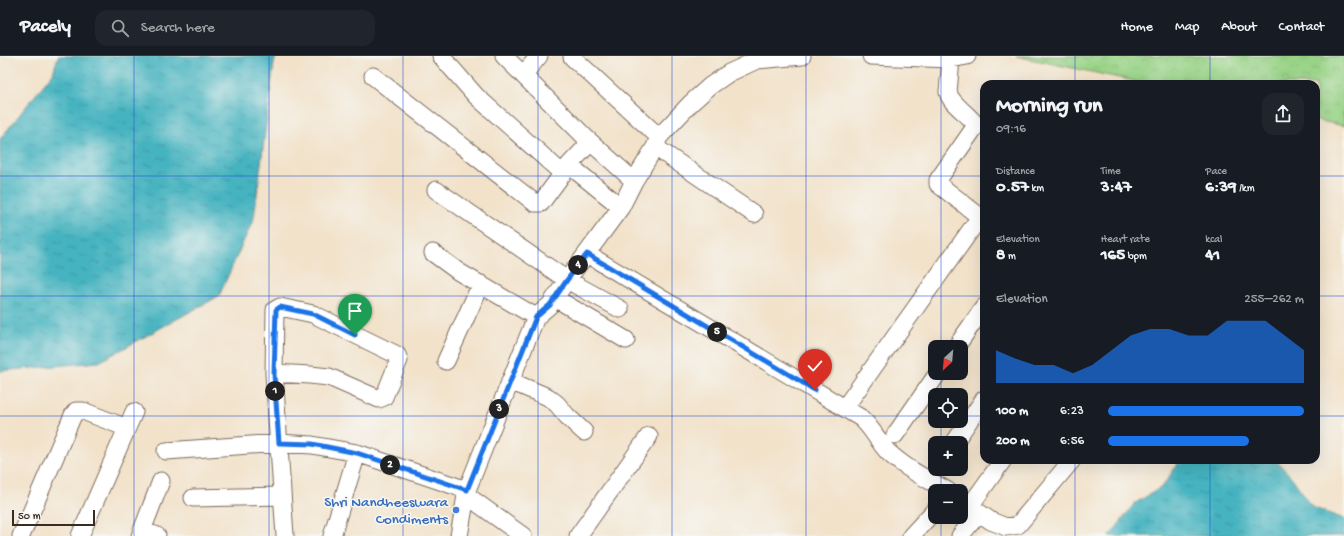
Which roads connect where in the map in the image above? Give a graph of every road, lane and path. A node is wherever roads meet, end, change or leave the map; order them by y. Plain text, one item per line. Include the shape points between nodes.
1 (441, 56) edge
2 (539, 56) edge
3 (802, 56) edge
4 (870, 56) edge
5 (968, 56) edge
6 (506, 57) edge
7 (572, 57) edge
8 (900, 57) edge
9 (754, 58) edge
10 (951, 59) junction
11 (523, 75) junction
12 (373, 76) dead end
13 (586, 137) junction
14 (657, 142) junction
15 (566, 169) junction
16 (634, 182) junction
17 (436, 190) dead end
18 (621, 207) junction
19 (754, 214) dead end
20 (980, 216) edge
21 (980, 221) edge
22 (433, 253) dead end
23 (587, 254) junction
24 (567, 280) junction
25 (481, 284) junction
26 (555, 298) junction
27 (620, 309) dead end
28 (980, 313) edge
29 (536, 317) junction
30 (626, 340) dead end
31 (961, 340) edge
32 (446, 361) dead end
33 (274, 374) junction
34 (933, 380) edge
35 (510, 381) junction
36 (848, 403) dead end
37 (980, 405) edge
38 (134, 412) dead end
39 (127, 428) junction
40 (584, 432) dead end
41 (895, 435) dead end
42 (649, 436) dead end
43 (959, 436) edge
44 (279, 443) junction
45 (166, 451) dead end
46 (357, 453) junction
47 (1000, 464) edge
48 (1069, 464) edge
49 (161, 481) dead end
50 (935, 484) edge
51 (466, 492) junction
52 (282, 496) junction
53 (193, 498) dead end
54 (970, 507) edge
55 (928, 518) edge
56 (147, 534) edge
57 (21, 536) edge
58 (80, 536) edge
59 (285, 536) edge
60 (332, 536) edge
61 (459, 536) edge
62 (523, 536) edge
63 (578, 536) edge
64 (911, 536) edge
65 (960, 536) edge

1 - 15 street via 476,96
2 - 11 street
3 - 9 street
4 - 8 street
5 - 10 street
6 - 11 street
7 - 14 street
8 - 10 street
9 - 14 street via 728,73 690,103
10 - 20 street via 949,97 975,127 938,180 938,184
11 - 13 street
12 - 15 street via 534,203 544,201
13 - 15 street via 586,147
13 - 16 street
14 - 16 street
14 - 19 street
15 - 18 street
16 - 18 street
17 - 24 street
18 - 23 street
21 - 36 street
22 - 25 street
23 - 24 street
23 - 50 street via 861,418 896,459 914,473
24 - 26 street
24 - 27 street
25 - 29 street
25 - 32 street
26 - 29 street
26 - 30 street
28 - 31 street
29 - 35 street
33 - 33 street via 329,377 379,400 384,397 399,360 397,355 313,314 280,307 276,310
33 - 44 street
34 - 41 street
35 - 40 street via 548,397
35 - 51 street
37 - 43 street
38 - 39 street
39 - 57 street via 83,411 76,411
39 - 58 street
42 - 63 street
44 - 45 street
44 - 46 street via 312,444
44 - 52 street
46 - 51 street
46 - 60 street
47 - 54 street
48 - 54 street via 1018,525 1006,527 990,521
49 - 56 street
51 - 61 street
51 - 62 street
52 - 53 street
52 - 59 street
54 - 65 street
55 - 64 street

